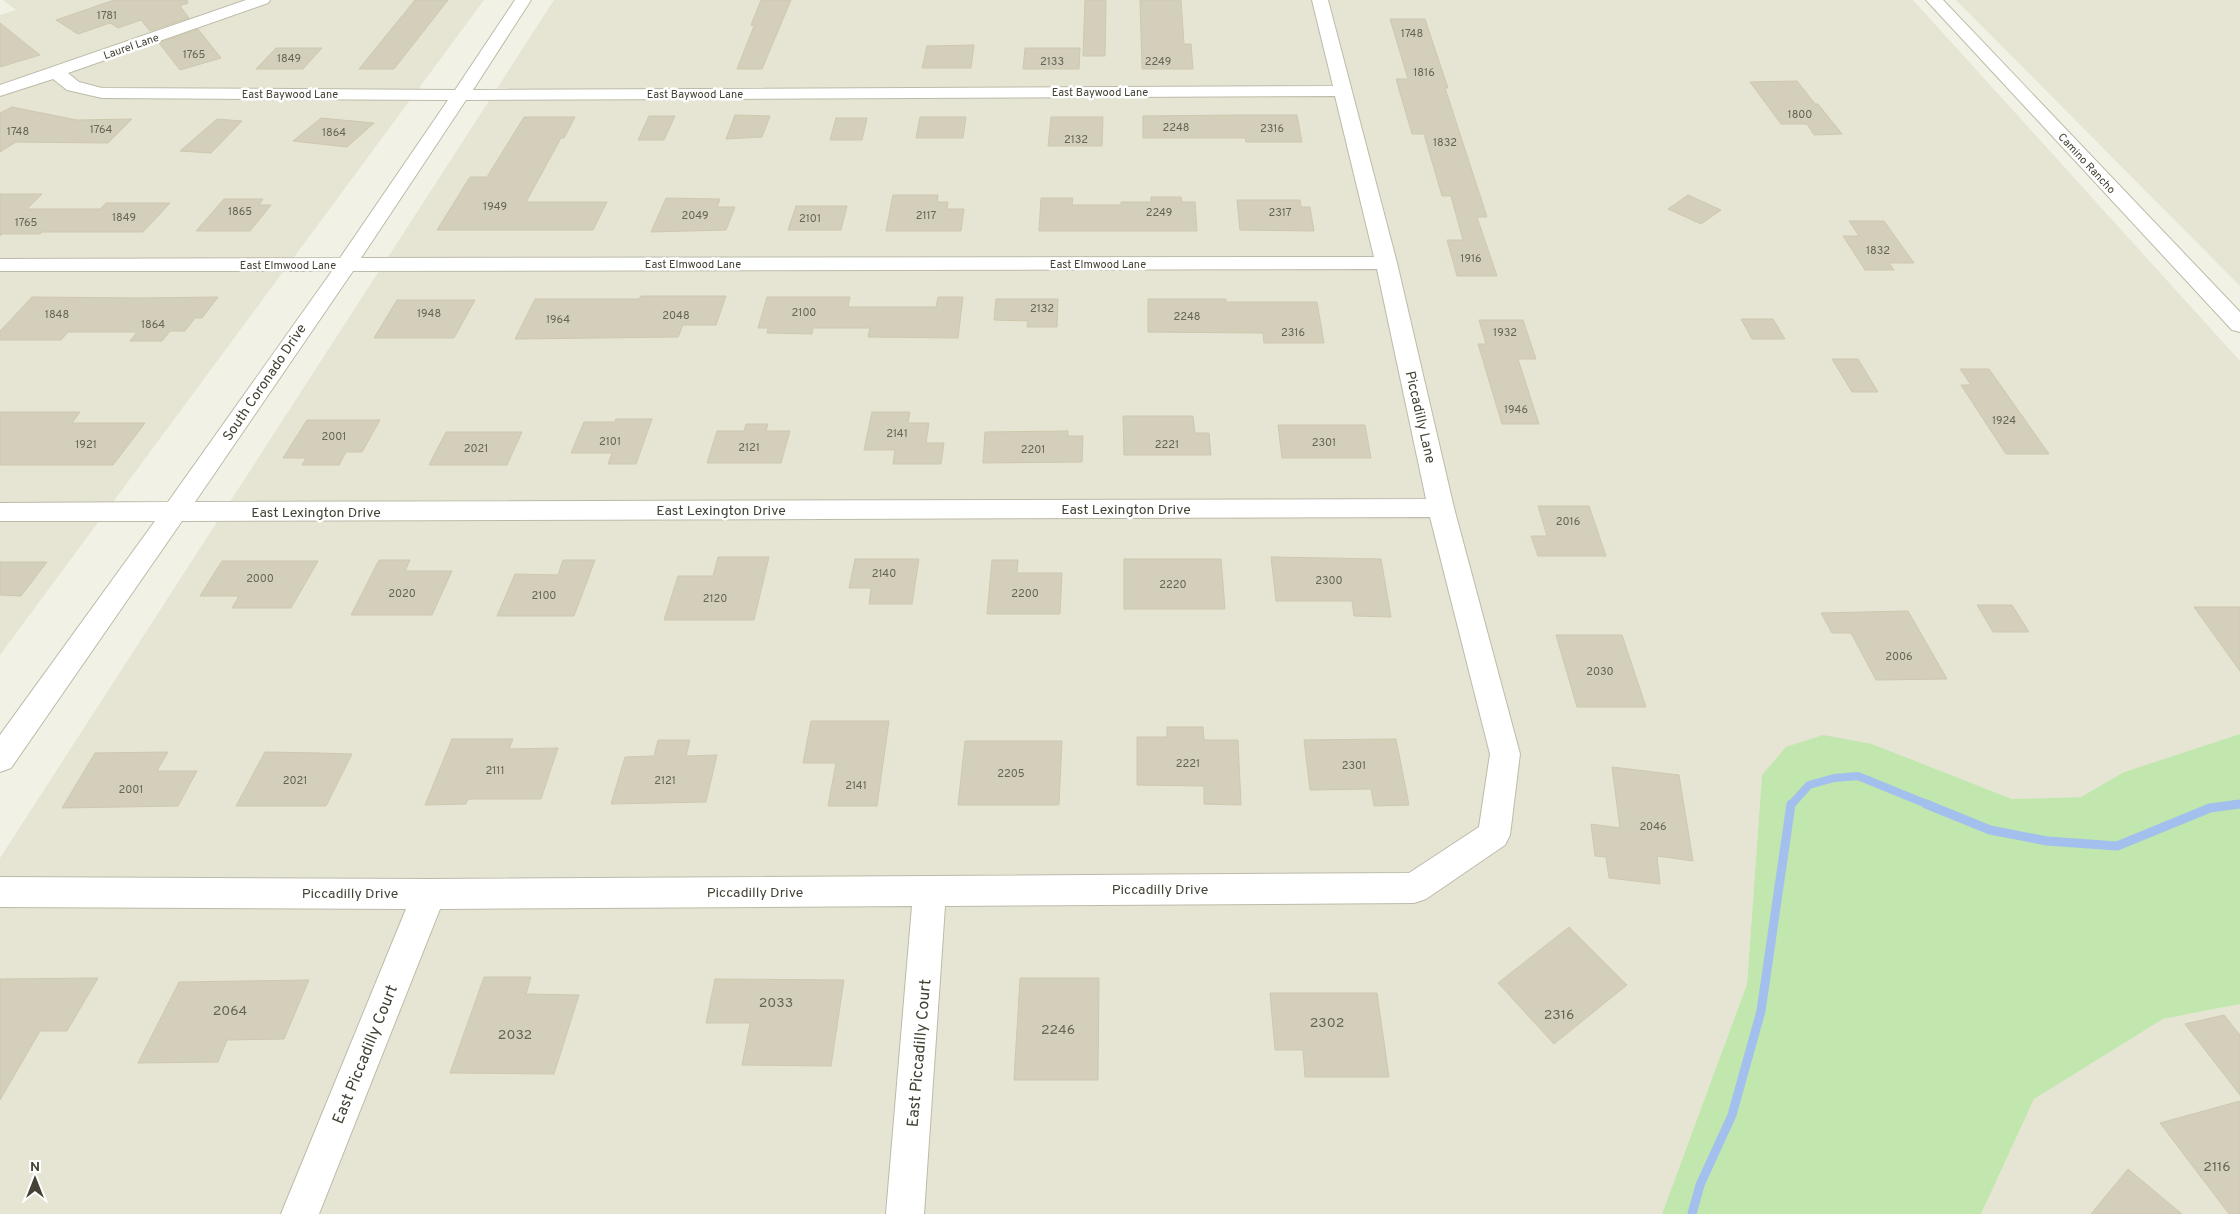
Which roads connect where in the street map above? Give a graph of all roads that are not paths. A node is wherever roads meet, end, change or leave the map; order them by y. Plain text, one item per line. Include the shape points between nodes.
1 (262, 0) edge
2 (523, 0) edge
3 (1320, 0) edge
4 (1934, 0) edge
5 (55, 72) junction
6 (0, 91) edge
7 (1341, 91) junction
8 (462, 95) junction
9 (1386, 263) junction
10 (345, 264) junction
11 (0, 265) edge
12 (2240, 325) edge
13 (1441, 508) junction
14 (0, 512) edge
15 (175, 512) junction
16 (0, 760) edge
17 (1494, 835) joint
18 (930, 891) junction
19 (0, 892) edge
20 (429, 894) junction
21 (300, 1214) edge
22 (904, 1214) edge

1 - 5 street, Laurel Lane
2 - 8 street, South Coronado Drive
3 - 7 street, Piccadilly Lane
4 - 12 street, Camino Rancho
5 - 6 street, Laurel Lane
5 - 8 street, East Baywood Lane via 73,86 102,93
7 - 8 street, East Baywood Lane
7 - 9 street, Piccadilly Lane
8 - 10 street, South Coronado Drive
9 - 10 street, East Elmwood Lane
9 - 13 street, Piccadilly Lane
10 - 11 street, East Elmwood Lane
10 - 15 street, South Coronado Drive
13 - 15 street, East Lexington Drive
13 - 17 street, Piccadilly Lane via 1505,754
14 - 15 street, East Lexington Drive
15 - 16 street, South Coronado Drive
17 - 18 street, Piccadilly Drive via 1414,888
18 - 20 street, Piccadilly Drive
18 - 22 street, East Piccadilly Court
19 - 20 street, Piccadilly Drive
20 - 21 street, East Piccadilly Court

